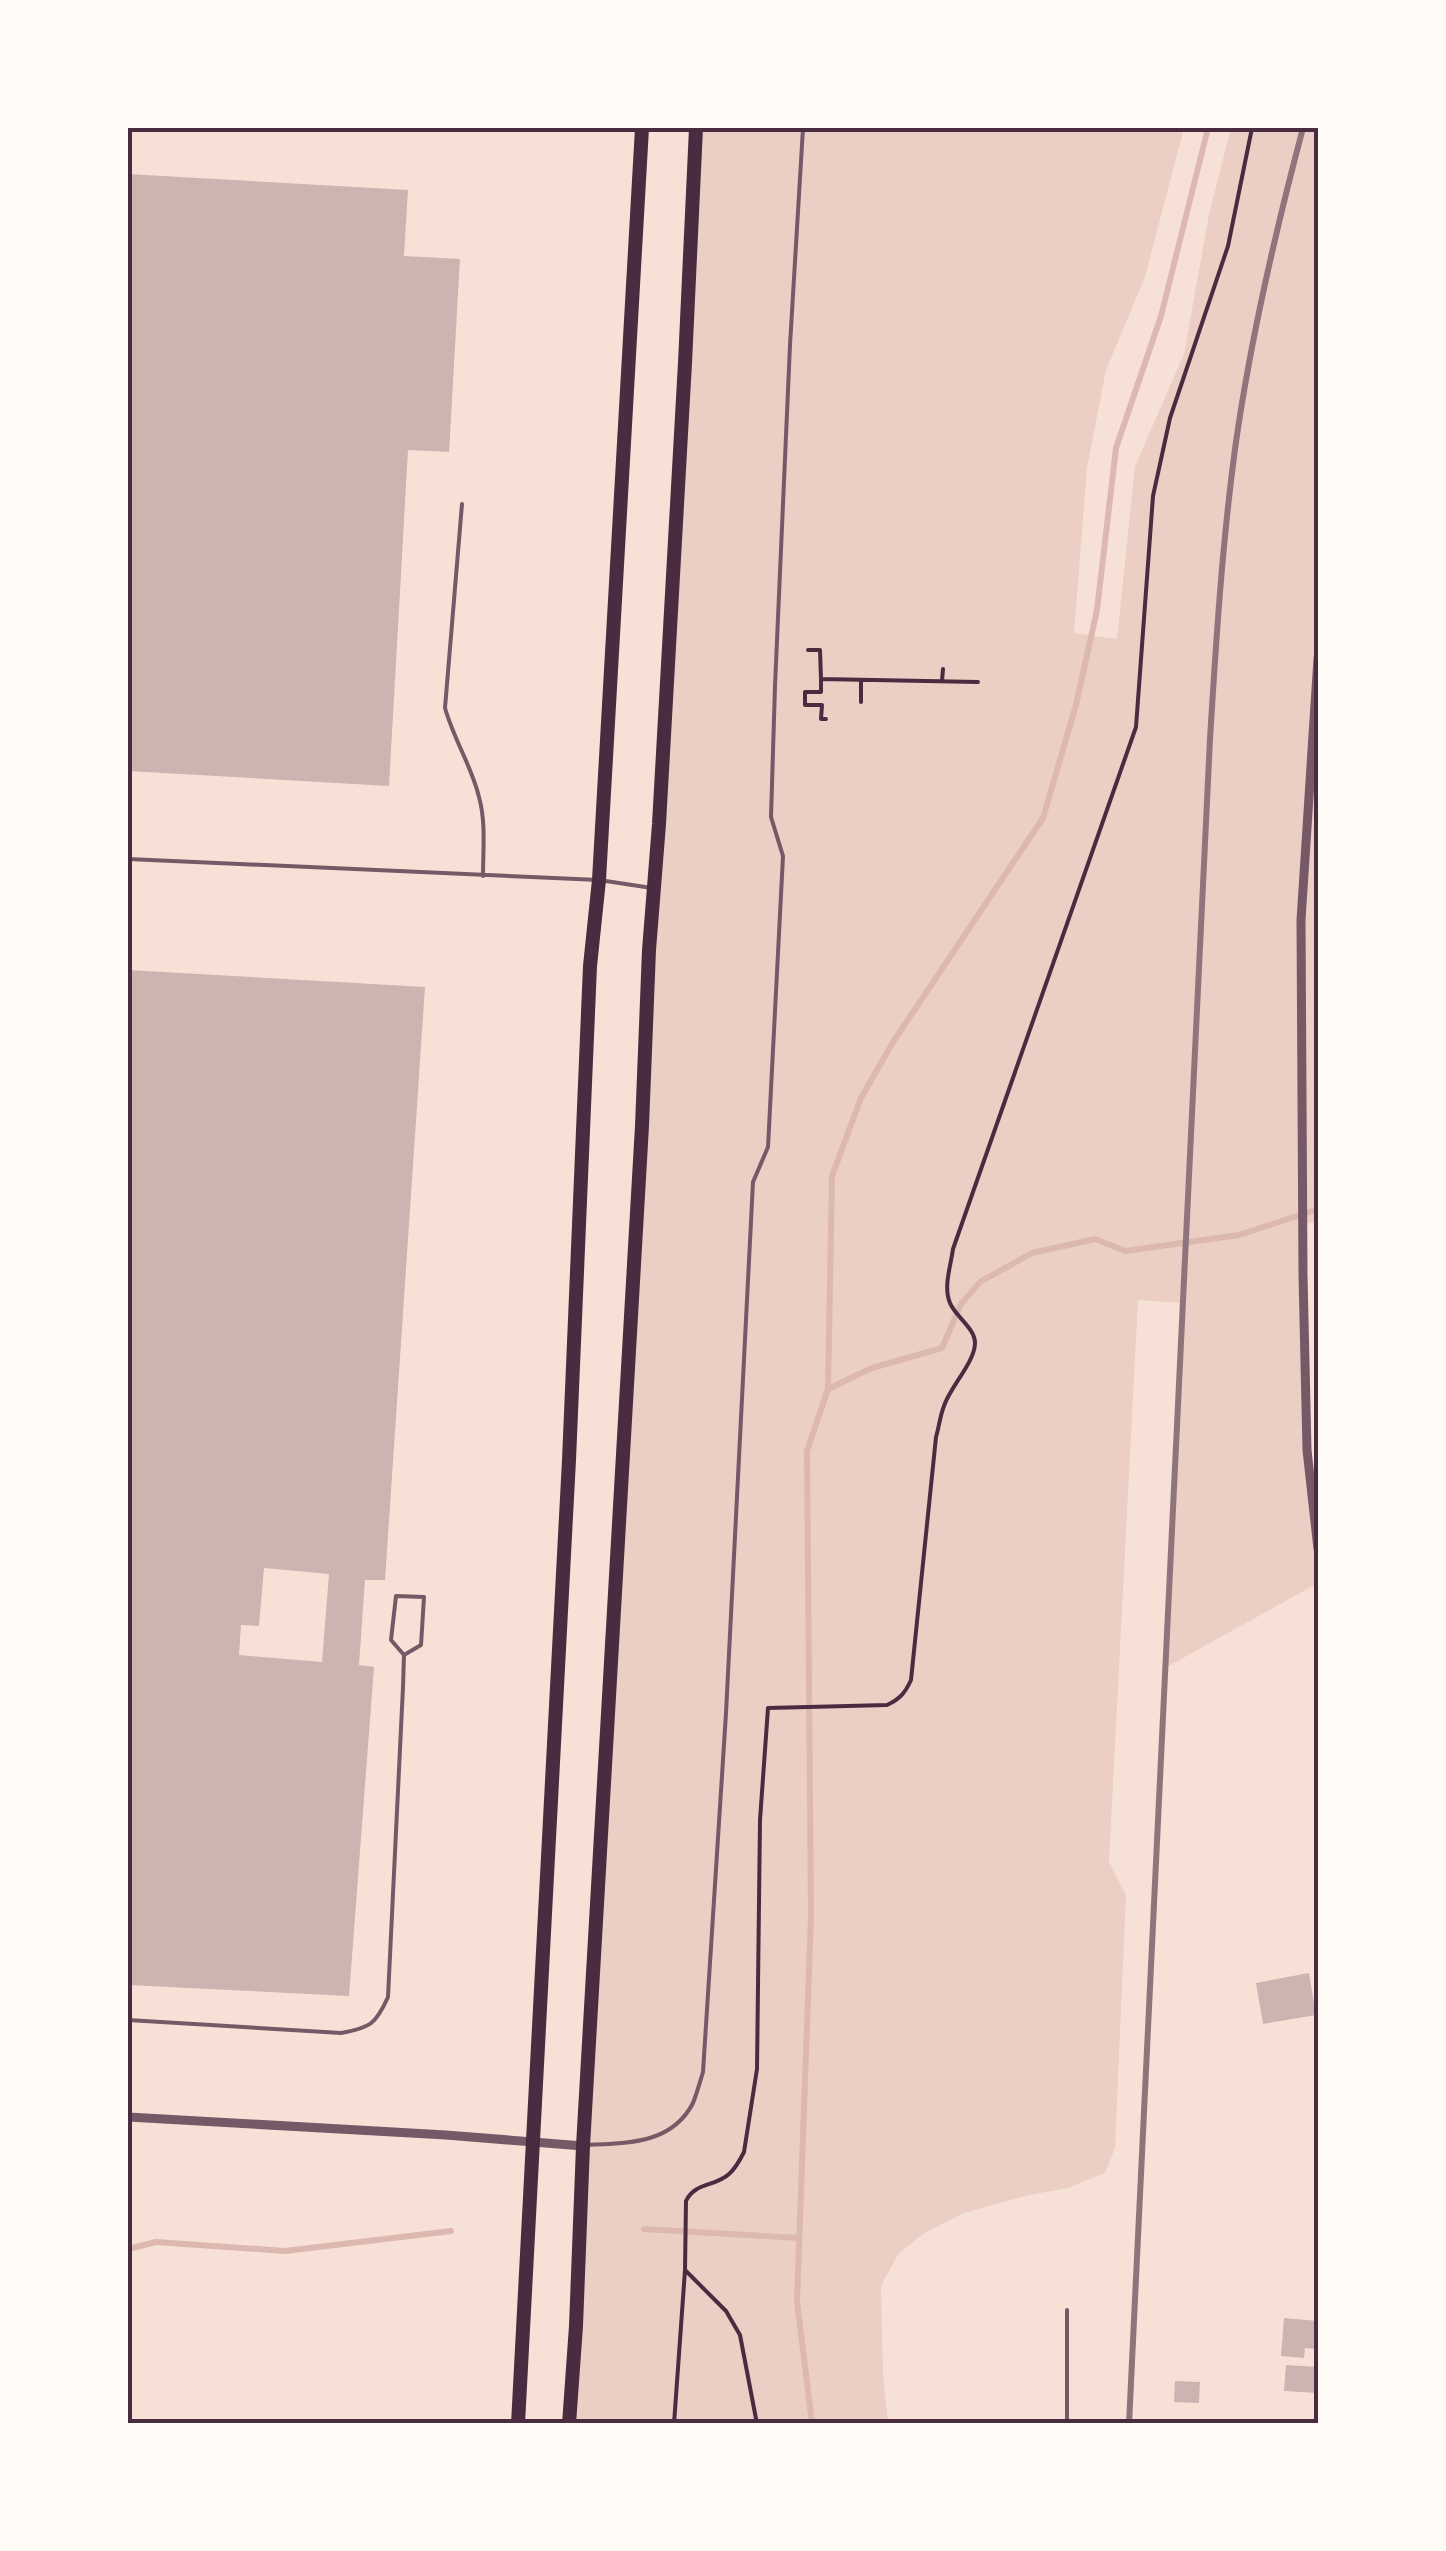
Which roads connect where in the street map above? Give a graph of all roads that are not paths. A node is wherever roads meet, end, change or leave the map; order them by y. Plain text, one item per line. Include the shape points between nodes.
1 (642, 128) edge
2 (696, 128) edge
3 (803, 128) edge
4 (462, 504) dead end
5 (1318, 658) edge
6 (128, 859) edge
7 (483, 876) junction
8 (599, 880) junction
9 (654, 888) junction
10 (1316, 1517) edge
11 (1318, 1549) edge
12 (404, 1655) junction
13 (128, 2024) edge
14 (128, 2117) edge
15 (532, 2141) junction
16 (583, 2146) junction
17 (1066, 2310) dead end
18 (518, 2424) edge
19 (569, 2424) edge
20 (1067, 2424) edge

1 - 8 main road
2 - 9 main road
3 - 16 lane via 775,686 772,816 782,856 773,1050 768,1147 753,1182 703,2072 678,2124 658,2137
4 - 7 lane via 446,708 483,813
5 - 10 street via 1301,920 1303,1275
6 - 7 lane
7 - 8 lane
8 - 9 lane
8 - 15 main road
9 - 16 main road
10 - 11 street
12 - 12 lane via 391,1640 396,1596 424,1597 421,1645
12 - 13 lane via 388,1997 378,2020 340,2033
14 - 15 street
15 - 16 street
15 - 18 main road
16 - 19 main road
17 - 20 lane

